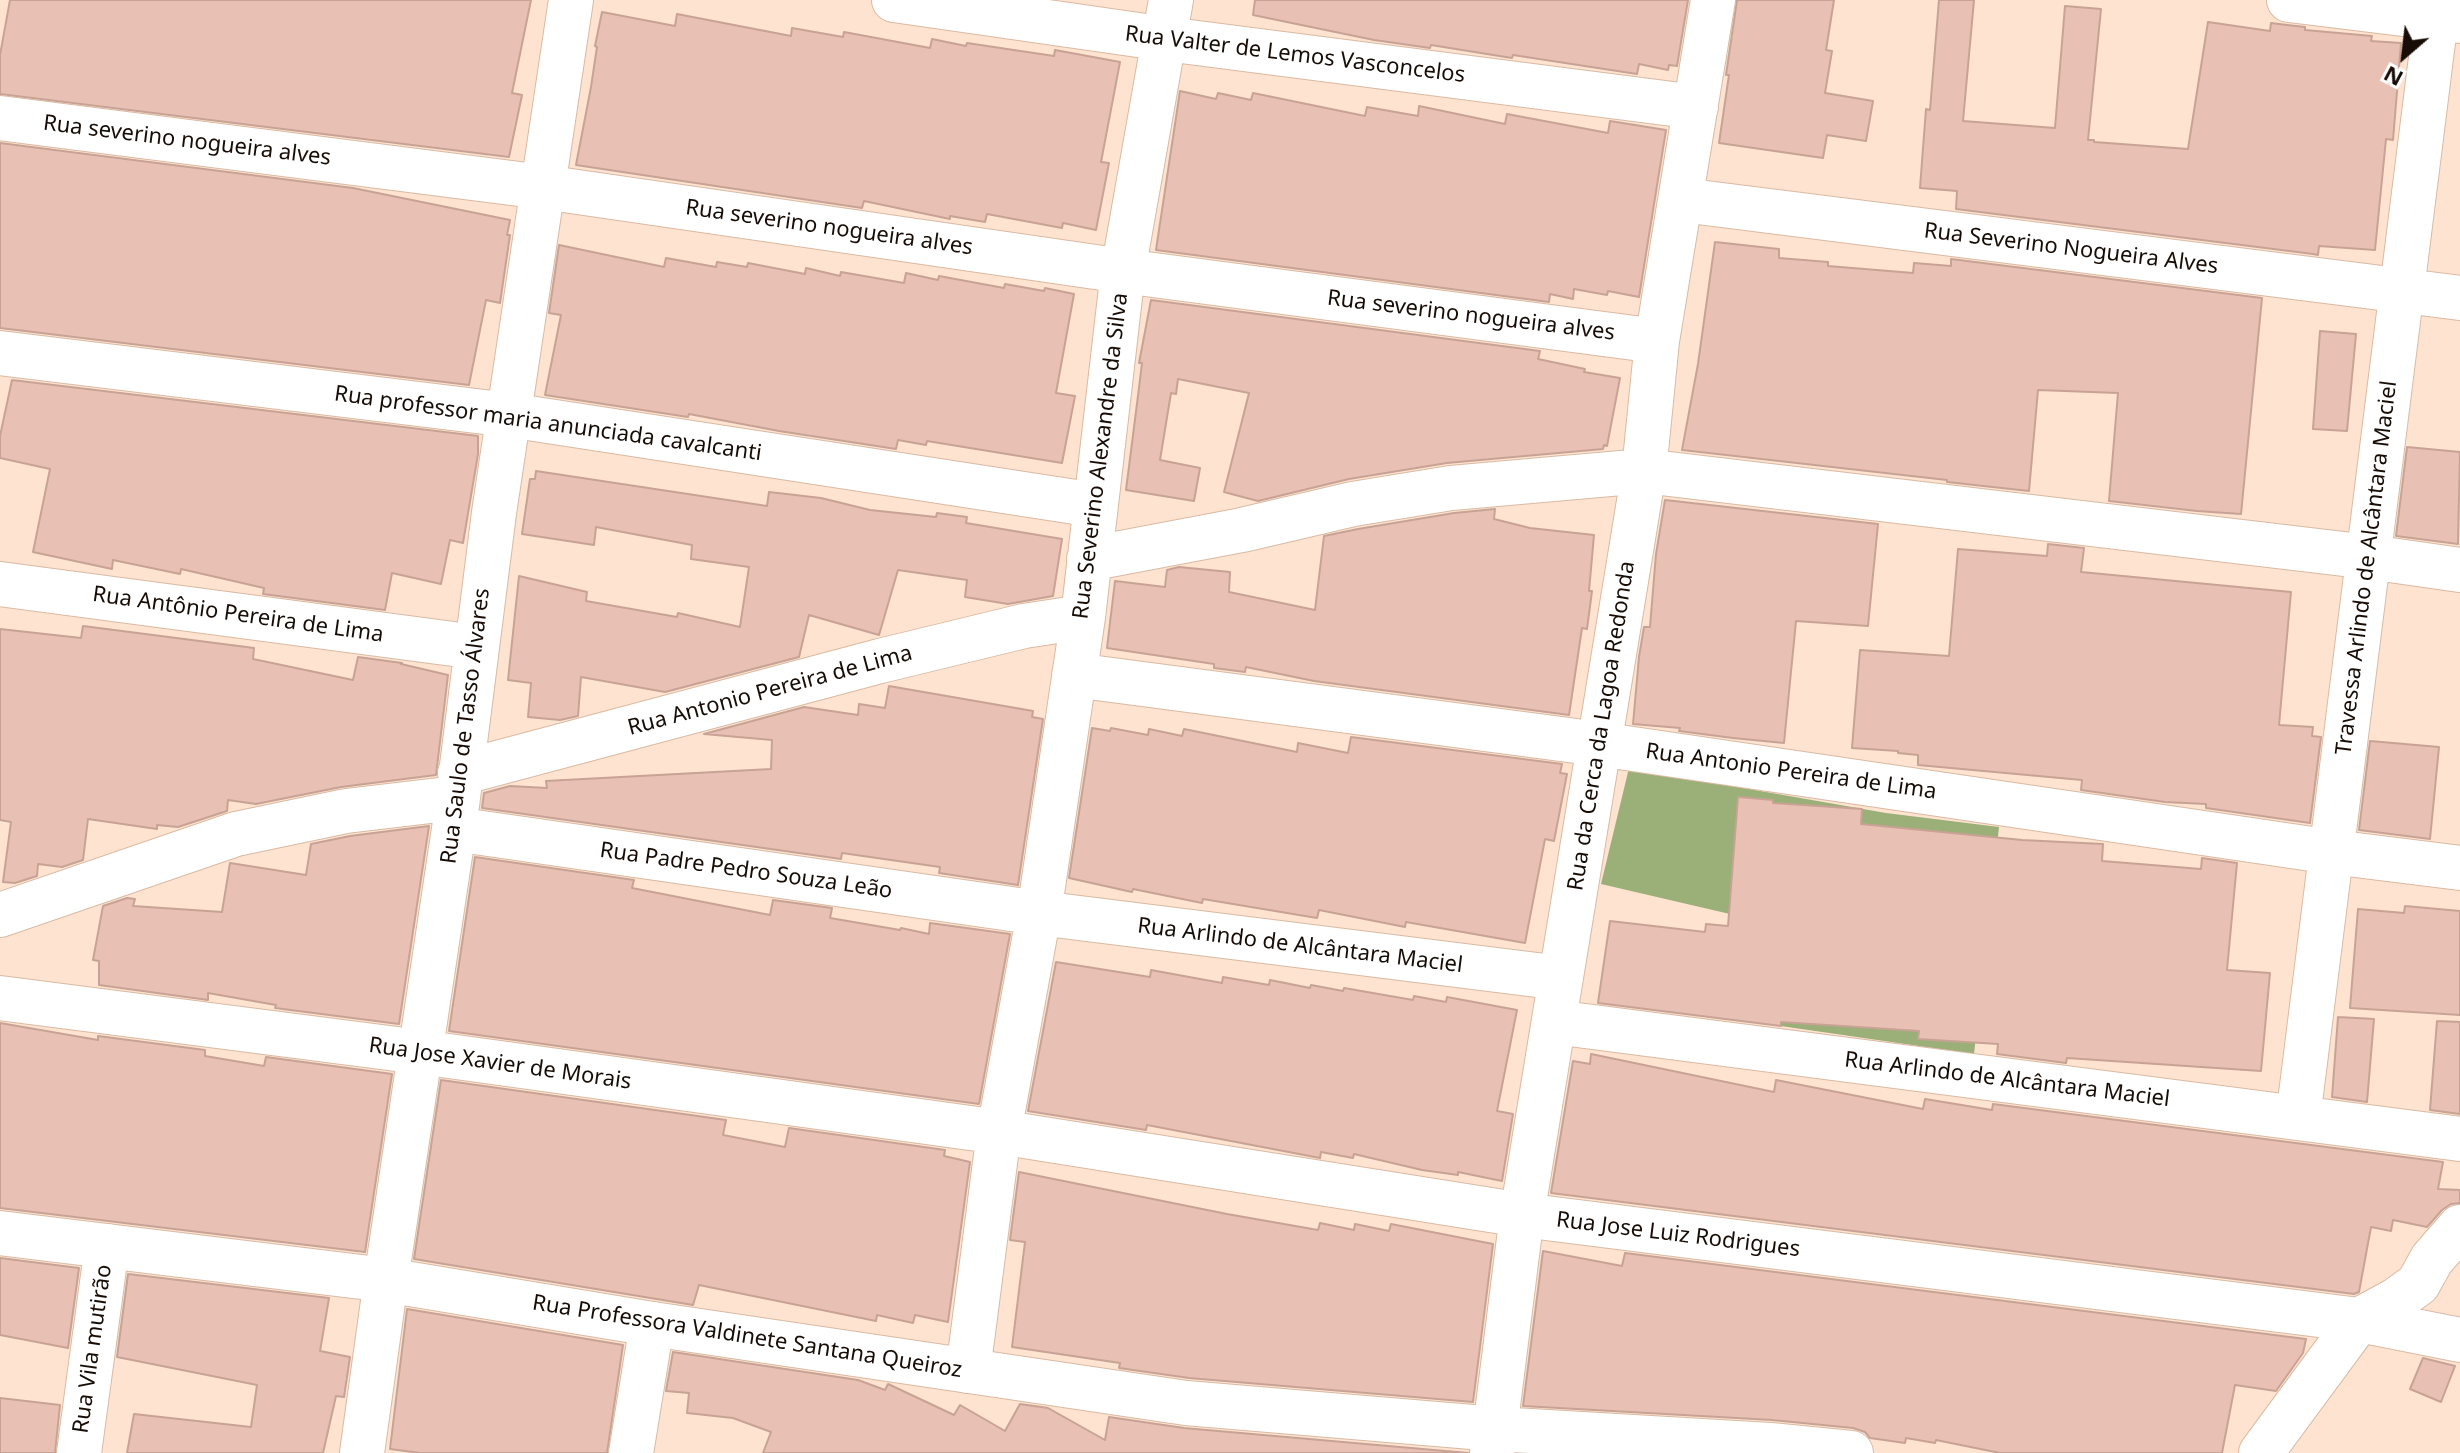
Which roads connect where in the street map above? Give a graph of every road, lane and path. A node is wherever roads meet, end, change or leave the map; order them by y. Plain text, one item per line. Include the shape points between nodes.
1 (571, 0) edge
2 (894, 0) edge
3 (1713, 0) edge
4 (2289, 0) edge
5 (1168, 19) edge
6 (2448, 20) edge
7 (1696, 107) junction
8 (0, 118) edge
9 (543, 187) junction
10 (1682, 200) junction
11 (1123, 271) junction
12 (2402, 291) junction
13 (2460, 298) edge
14 (1657, 341) junction
15 (0, 353) edge
16 (509, 415) junction
17 (1644, 471) junction
18 (1095, 505) junction
19 (2369, 557) junction
20 (1089, 559) junction
21 (2460, 570) edge
22 (0, 584) edge
23 (1083, 617) junction
24 (476, 647) junction
25 (1074, 675) junction
26 (1599, 744) junction
27 (457, 800) junction
28 (2332, 852) junction
29 (2460, 868) edge
30 (1039, 913) junction
31 (0, 915) edge
32 (1561, 978) junction
33 (0, 998) edge
34 (1554, 1022) junction
35 (420, 1052) junction
36 (2298, 1118) junction
37 (999, 1132) junction
38 (2460, 1139) edge
39 (1522, 1215) junction
40 (2460, 1227) edge
41 (0, 1233) edge
42 (107, 1246) junction
43 (386, 1280) junction
44 (2359, 1320) junction
45 (652, 1324) junction
46 (2460, 1340) edge
47 (968, 1371) junction
48 (1494, 1441) edge
49 (79, 1453) edge
50 (362, 1453) edge
51 (631, 1453) edge
52 (1851, 1453) edge
53 (2261, 1453) edge

1 - 9 street, Rua Saulo de Tasso Álvares
2 - 5 street, Rua Valter de Lemos Vasconcelos
3 - 7 street, Rua da Cerca da Lagoa Redonda
4 - 6 street
5 - 7 street, Rua Valter de Lemos Vasconcelos
5 - 11 street, Rua Severino Alexandre da Silva
6 - 12 street, Travessa Arlindo de Alcântara Maciel
7 - 10 street, Rua da Cerca da Lagoa Redonda
8 - 9 street, Rua severino nogueira alves
9 - 11 street, Rua severino nogueira alves
9 - 16 street, Rua Saulo de Tasso Álvares
10 - 12 street, Rua Severino Nogueira Alves
10 - 14 street, Rua da Cerca da Lagoa Redonda
11 - 14 street, Rua severino nogueira alves
11 - 18 street, Rua Severino Alexandre da Silva
12 - 13 street, Rua Severino Nogueira Alves
12 - 19 street, Travessa Arlindo de Alcântara Maciel
14 - 17 street, Rua da Cerca da Lagoa Redonda
15 - 16 street, Rua professor maria anunciada cavalcanti
16 - 18 street, Rua professor maria anunciada cavalcanti
16 - 24 street, Rua Saulo de Tasso Álvares
17 - 19 street
17 - 20 street via 1381,499
17 - 26 street, Rua da Cerca da Lagoa Redonda
18 - 20 street, Rua Severino Alexandre da Silva
19 - 21 street
19 - 28 street, Travessa Arlindo de Alcântara Maciel
20 - 23 street, Rua Severino Alexandre da Silva
22 - 24 street, Rua Antônio Pereira de Lima
23 - 25 street, Rua Severino Alexandre da Silva
23 - 27 street, Rua Antonio Pereira de Lima via 866,665
24 - 27 street, Rua Saulo de Tasso Álvares
25 - 26 street, Rua Antonio Pereira de Lima
25 - 30 street, Rua Severino Alexandre da Silva
26 - 28 street, Rua Antonio Pereira de Lima
26 - 32 street, Rua da Cerca da Lagoa Redonda
27 - 30 street, Rua Padre Pedro Souza Leão
27 - 31 street via 346,811 224,838
27 - 35 street, Rua Saulo de Tasso Álvares
28 - 29 street, Rua Antonio Pereira de Lima
28 - 36 street, Travessa Arlindo de Alcântara Maciel
30 - 32 street, Rua Arlindo de Alcântara Maciel
30 - 37 street, Rua Severino Alexandre da Silva
32 - 34 street, Rua da Cerca da Lagoa Redonda
33 - 35 street, Rua Jose Xavier de Morais
34 - 36 street, Rua Arlindo de Alcântara Maciel
34 - 39 street, Rua da Cerca da Lagoa Redonda
35 - 37 street, Rua Jose Xavier de Morais
35 - 43 street, Rua Saulo de Tasso Álvares
36 - 38 street, Rua Arlindo de Alcântara Maciel
37 - 39 street, Rua Jose Luiz Rodrigues
37 - 47 street
39 - 44 street, Rua Jose Luiz Rodrigues
39 - 48 street, Rua da Cerca da Lagoa Redonda
40 - 44 street via 2418,1284
41 - 42 street, Rua Professora Valdinete Santana Queiroz
42 - 43 street, Rua Professora Valdinete Santana Queiroz
42 - 49 street, Rua Vila mutirão
43 - 45 street, Rua Professora Valdinete Santana Queiroz
43 - 50 street, Rua Saulo de Tasso Álvares
44 - 46 street, Rua Jose Luiz Rodrigues
44 - 53 street
45 - 47 street, Rua Professora Valdinete Santana Queiroz
45 - 51 street
47 - 48 street, Rua Professora Valdinete Santana Queiroz
48 - 52 street, Rua Professora Valdinete Santana Queiroz via 1770,1445

